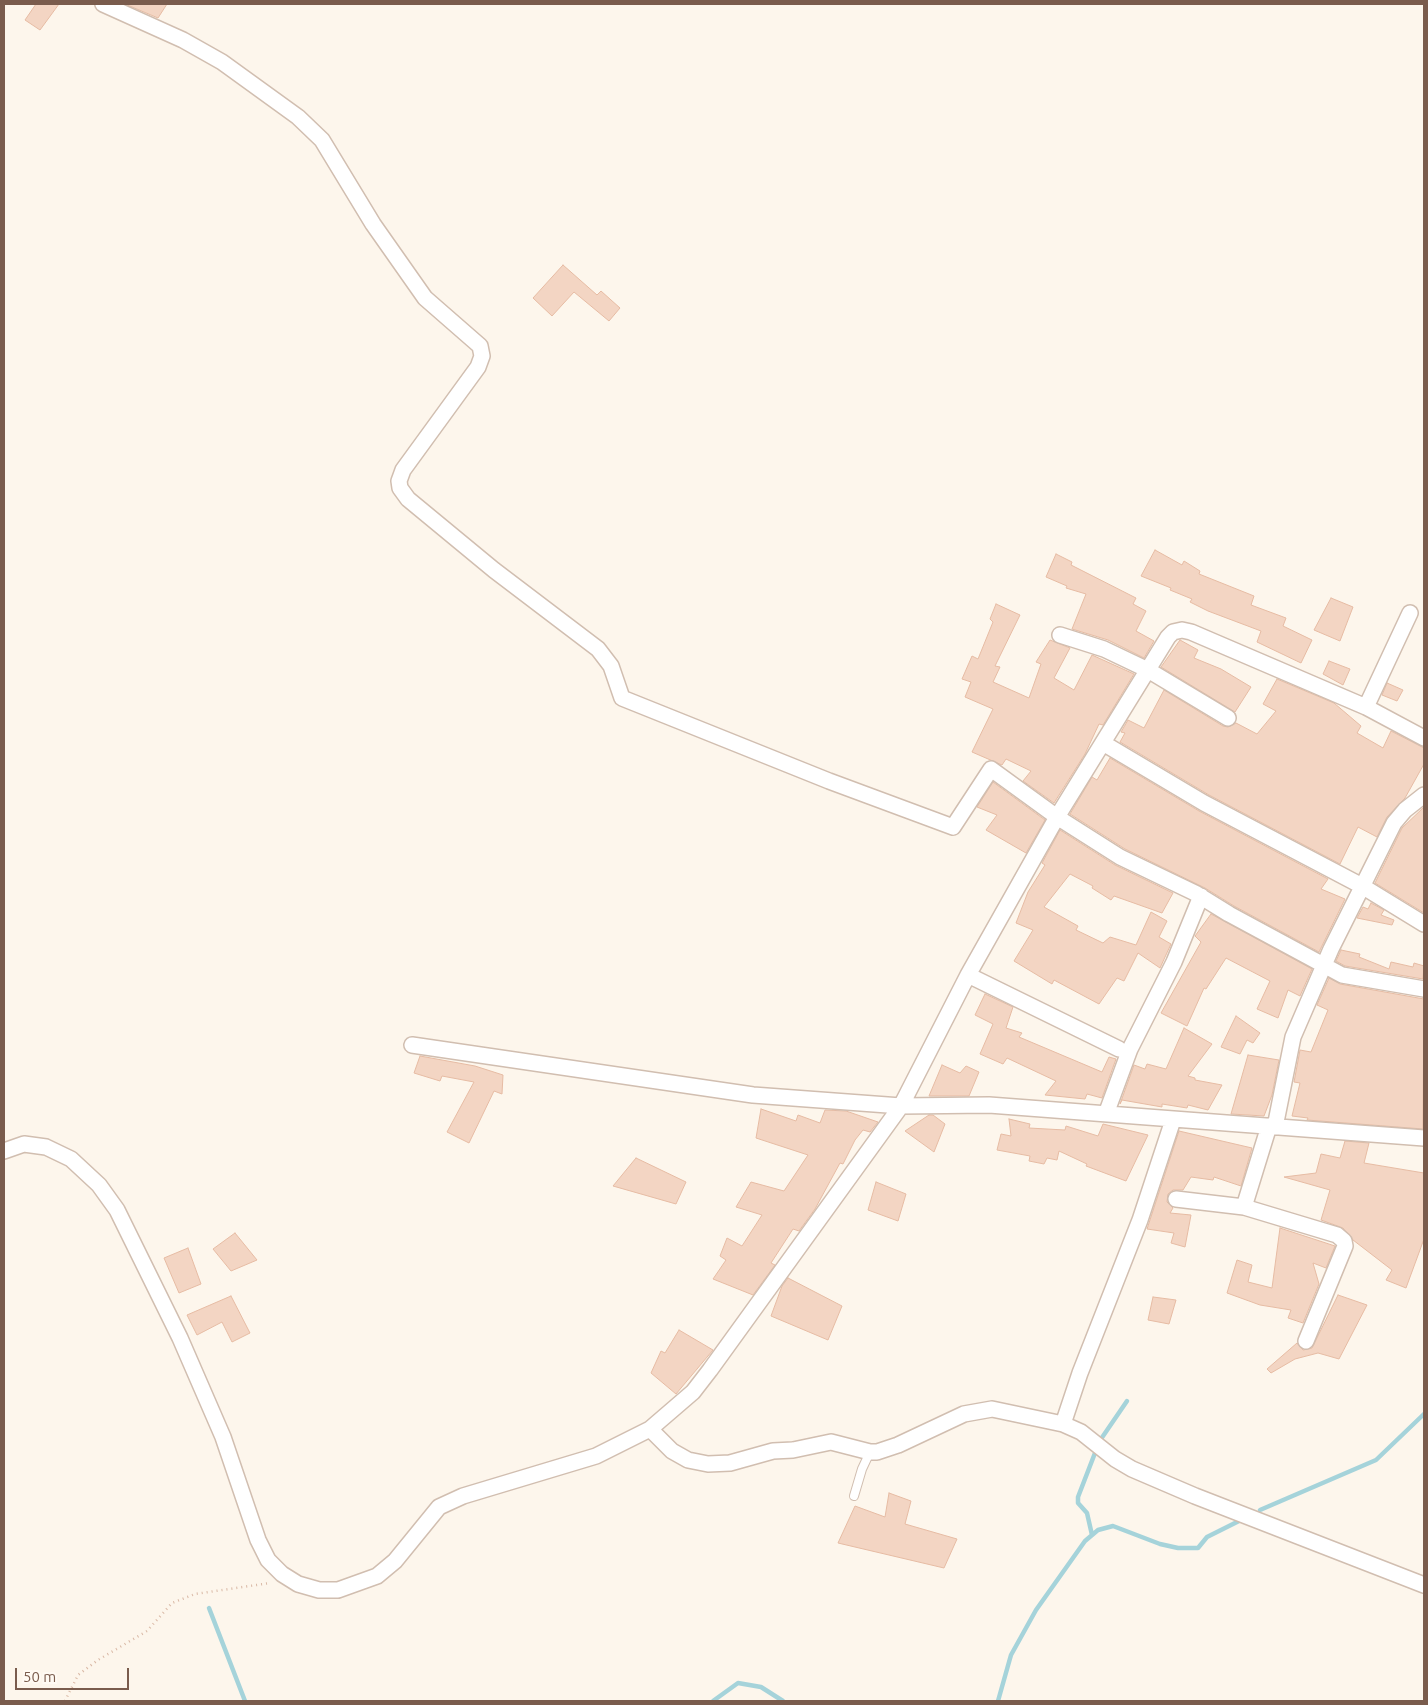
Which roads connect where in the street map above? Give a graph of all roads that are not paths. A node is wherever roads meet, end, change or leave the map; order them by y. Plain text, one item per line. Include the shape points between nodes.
1 (103, 4) edge
2 (1410, 613) dead end
3 (1060, 635) dead end
4 (1148, 670) junction
5 (1366, 707) junction
6 (1228, 718) dead end
7 (1424, 738) edge
8 (1103, 742) junction
9 (1424, 795) edge
10 (1057, 817) junction
11 (1362, 886) junction
12 (1202, 896) junction
13 (1424, 924) edge
14 (1324, 965) junction
15 (968, 975) junction
16 (1424, 990) edge
17 (412, 1045) dead end
18 (1119, 1049) dead end
19 (901, 1106) junction
20 (1106, 1114) junction
21 (1173, 1120) junction
22 (1272, 1127) junction
23 (1424, 1138) edge
24 (4, 1150) edge
25 (1176, 1199) dead end
26 (1244, 1207) junction
27 (1306, 1341) dead end
28 (1063, 1424) junction
29 (650, 1429) junction
30 (870, 1452) junction
31 (854, 1496) dead end
32 (1424, 1585) edge

1 - 10 street via 183,40 222,62 298,118 322,140 373,224 425,298 480,346 482,356 478,367 403,470 400,488 408,499 486,564 598,649 611,666 622,698 953,827 990,769
2 - 5 street
3 - 4 street via 1104,649
4 - 5 street via 1168,637 1182,630
4 - 6 street
4 - 8 street
5 - 7 street
8 - 10 street
8 - 11 street via 1204,803
9 - 11 street via 1394,823
10 - 12 street via 1120,857
10 - 15 street
11 - 13 street
11 - 14 street
12 - 14 street
12 - 20 street via 1174,962 1130,1049
14 - 16 street via 1342,975
14 - 22 street via 1293,1037
15 - 18 street
15 - 19 street
17 - 19 street via 753,1095
19 - 20 street via 989,1105
19 - 29 street via 693,1392
20 - 21 street
21 - 22 street
21 - 28 street via 1140,1220
22 - 23 street
22 - 26 street
24 - 29 street via 24,1144 46,1147 71,1159 99,1185 117,1210 224,1437 258,1540 268,1560 298,1584 319,1590 338,1590 377,1576 394,1561 439,1507 462,1496 596,1456
25 - 26 street
26 - 27 street via 1337,1235 1344,1241 1345,1246
28 - 30 street via 992,1409 976,1411 898,1445
28 - 32 street via 1081,1432 1132,1469
29 - 30 street via 688,1460 708,1464 730,1463 773,1451 831,1442
30 - 31 lane

